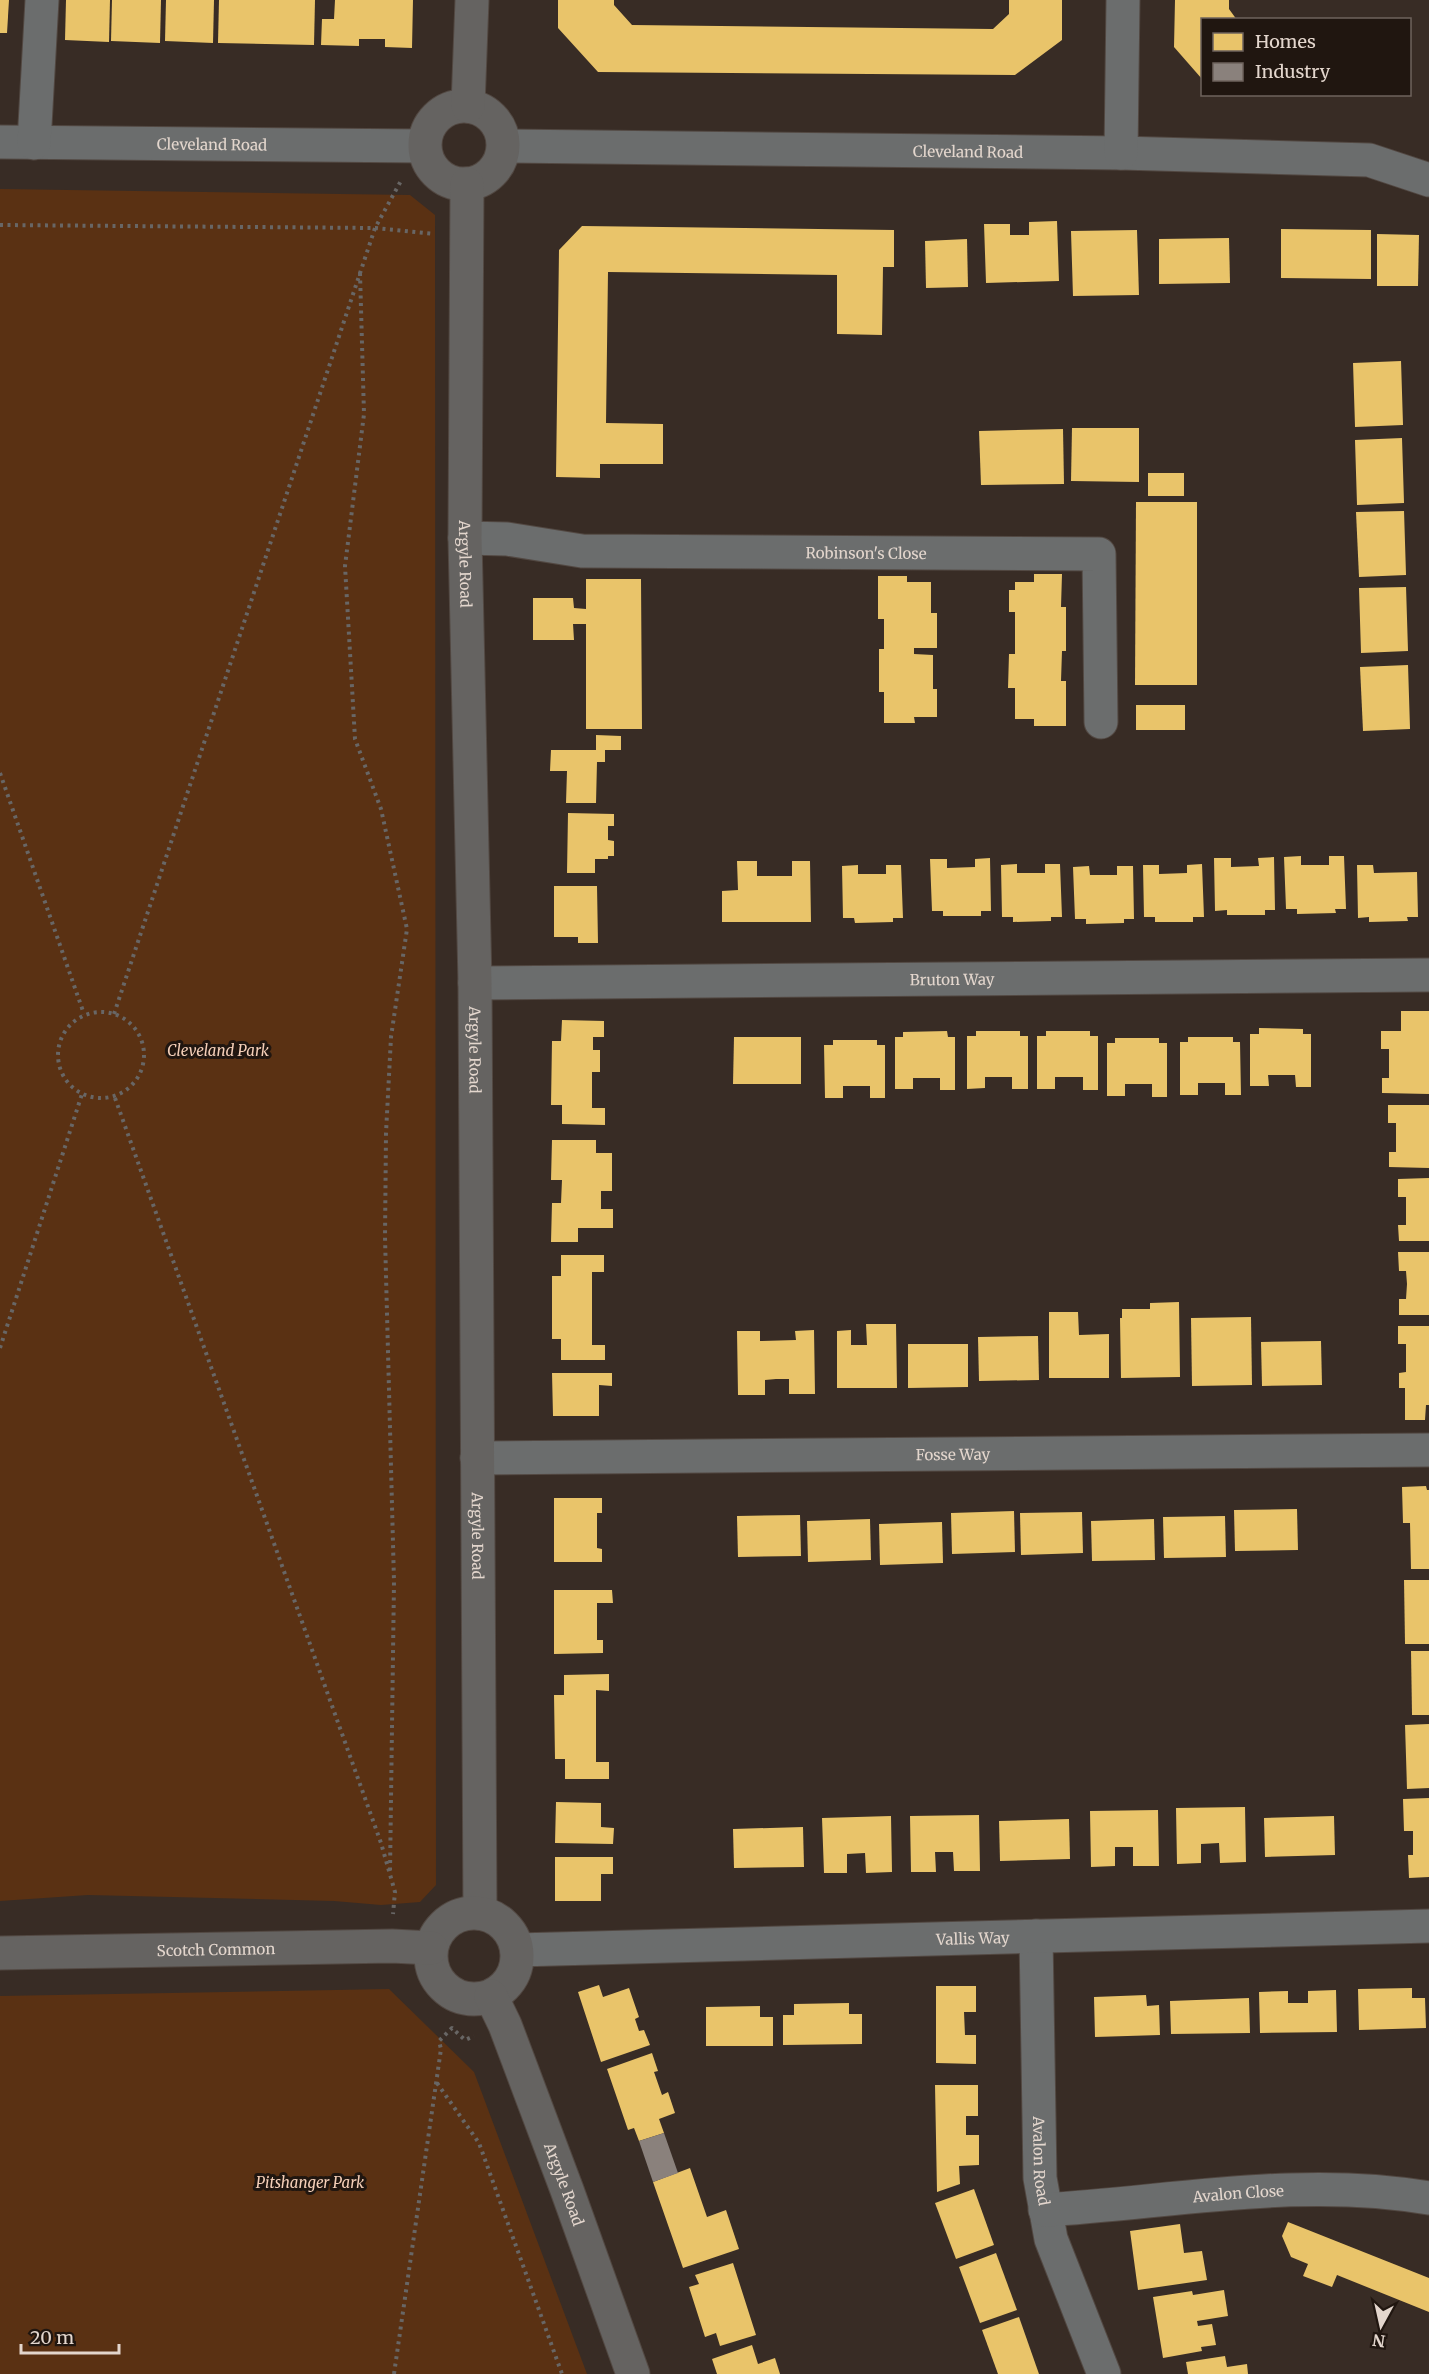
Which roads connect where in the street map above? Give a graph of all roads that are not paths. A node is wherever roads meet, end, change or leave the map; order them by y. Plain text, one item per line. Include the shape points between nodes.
1 (42, 0) edge
2 (472, 0) edge
3 (1123, 0) edge
4 (468, 106) junction
5 (0, 142) edge
6 (34, 143) junction
7 (413, 146) junction
8 (504, 146) junction
9 (1121, 153) junction
10 (1429, 180) edge
11 (467, 184) junction
12 (465, 538) junction
13 (1101, 722) dead end
14 (1429, 975) edge
15 (475, 983) junction
16 (1429, 1450) edge
17 (477, 1458) junction
18 (480, 1913) junction
19 (1429, 1926) edge
20 (1036, 1936) junction
21 (431, 1948) junction
22 (517, 1950) junction
23 (0, 1953) edge
24 (491, 1996) junction
25 (1429, 2198) edge
26 (1045, 2210) junction
27 (633, 2374) edge
28 (1104, 2374) edge

1 - 6 street
2 - 4 main road
3 - 9 street
4 - 7 main road via 452,107 436,116
4 - 8 main road via 489,115 499,128
5 - 6 street, Cleveland Road
6 - 7 street, Cleveland Road
7 - 11 main road via 436,174 447,181
8 - 9 street, Cleveland Road
8 - 11 main road via 497,166 484,179
9 - 10 street, Cleveland Road via 1369,160
11 - 12 main road, Argyle Road
12 - 13 street, Robinson's Close via 507,539 582,551 1099,554
12 - 15 main road, Argyle Road
14 - 15 street, Bruton Way
15 - 17 main road, Argyle Road
16 - 17 street, Fosse Way
17 - 18 main road, Argyle Road
18 - 21 main road via 450,1920 436,1933
18 - 22 main road via 506,1927
19 - 20 street, Vallis Way
20 - 22 street, Vallis Way
20 - 26 street, Avalon Road via 1040,2178
21 - 23 main road, Scotch Common
21 - 24 main road via 436,1977 444,1988 468,1999
22 - 24 main road via 512,1976
24 - 27 main road, Argyle Road via 555,2157
25 - 26 street, Avalon Close via 1299,2188
26 - 28 street, Avalon Road via 1051,2239

